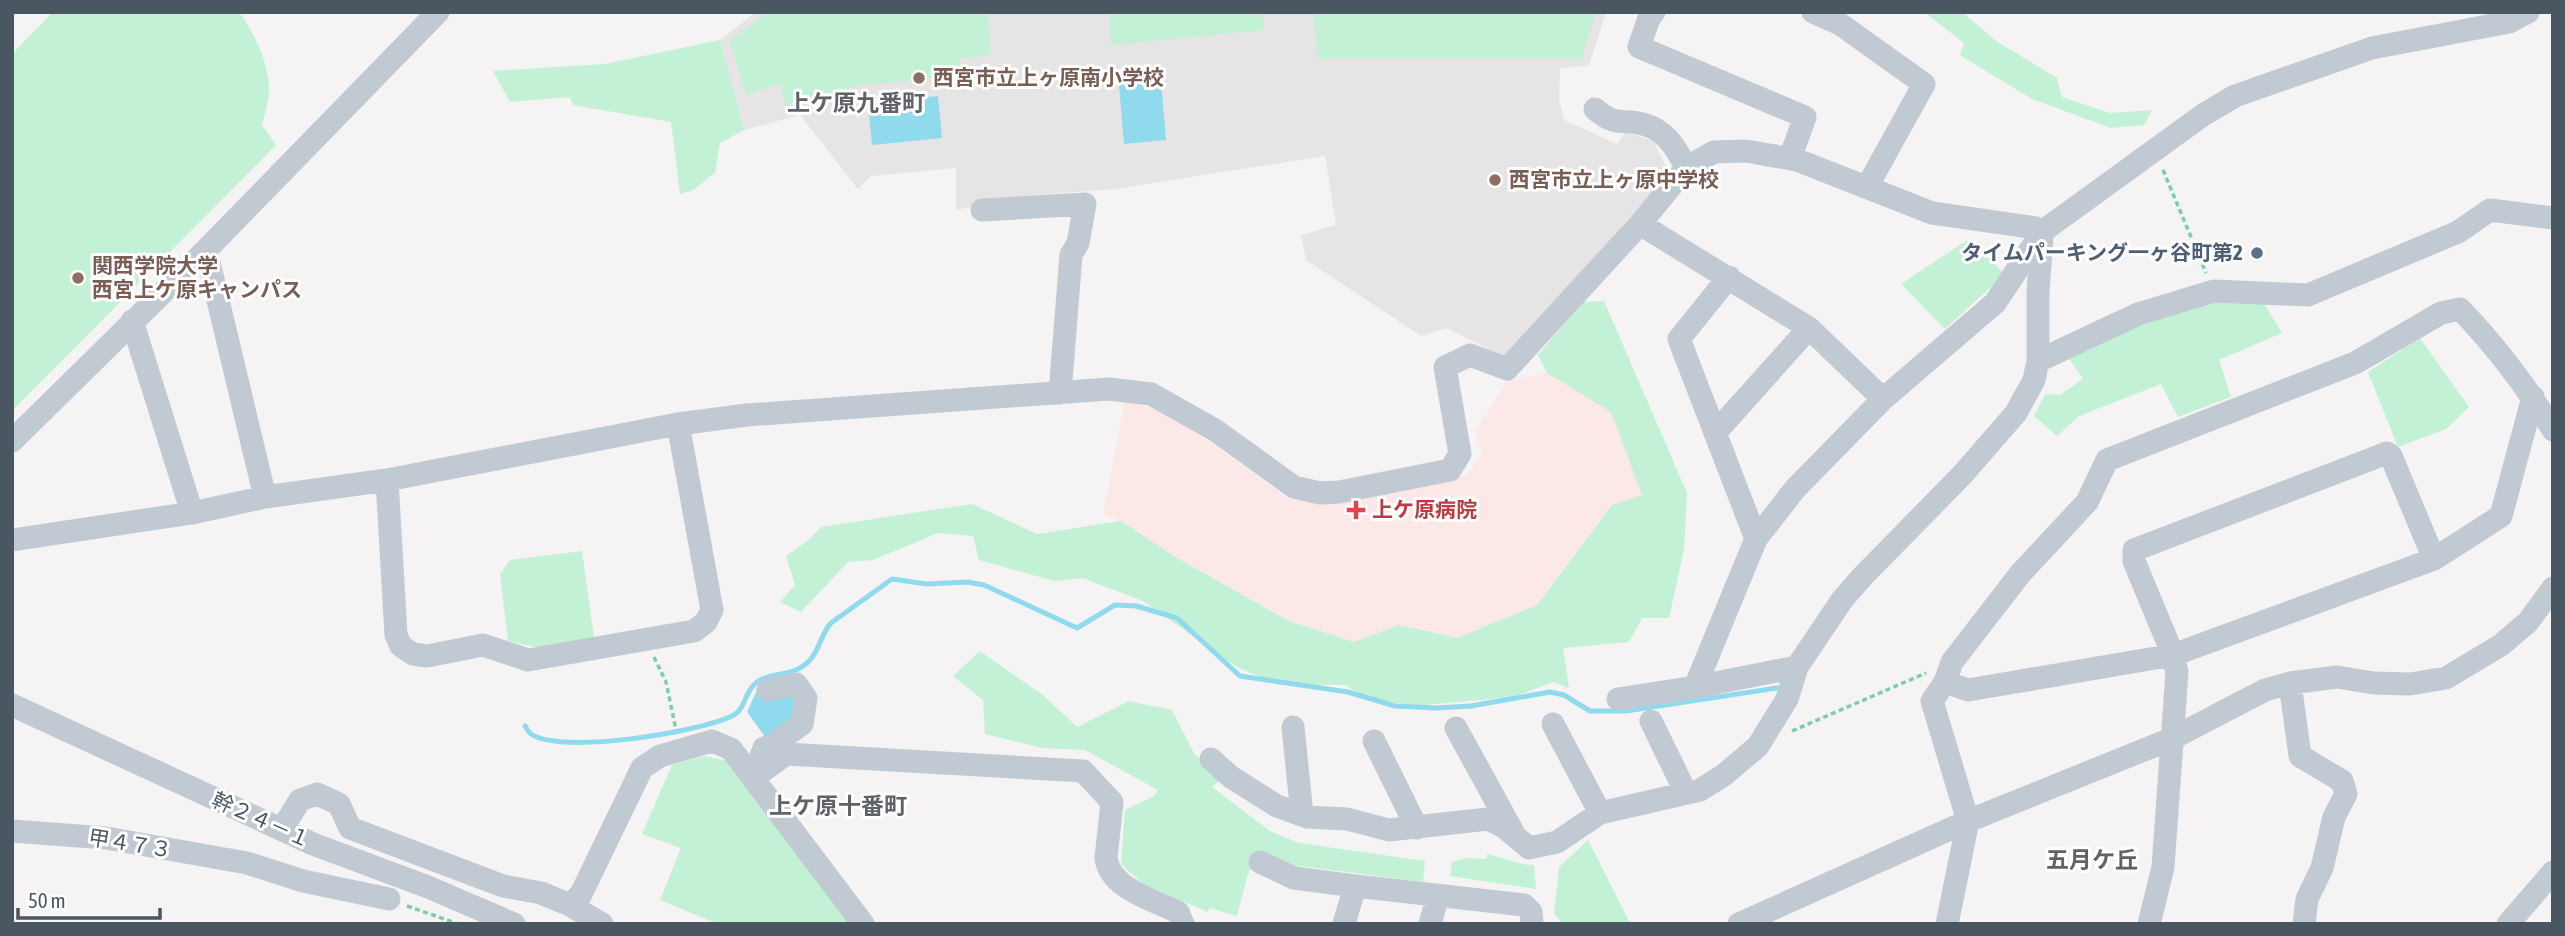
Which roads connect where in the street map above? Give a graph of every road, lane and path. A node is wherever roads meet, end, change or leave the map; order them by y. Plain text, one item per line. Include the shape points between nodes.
1 (438, 12) edge
2 (1654, 12) edge
3 (1813, 12) edge
4 (2528, 12) edge
5 (1595, 109) dead end
6 (2155, 150) junction
7 (1790, 158) junction
8 (1686, 168) junction
9 (1867, 187) junction
10 (982, 210) dead end
11 (2553, 218) edge
12 (1640, 224) junction
13 (2043, 232) junction
14 (206, 250) junction
15 (1729, 276) junction
16 (2214, 291) junction
17 (132, 321) junction
18 (1809, 328) junction
19 (2038, 361) junction
20 (1060, 393) junction
21 (2533, 397) junction
22 (1883, 399) junction
23 (678, 424) junction
24 (2553, 430) edge
25 (1715, 433) junction
26 (12, 441) edge
27 (387, 480) junction
28 (265, 497) junction
29 (192, 513) junction
30 (1756, 539) junction
31 (12, 540) edge
32 (2434, 559) junction
33 (2553, 588) edge
34 (647, 637) junction
35 (2173, 655) junction
36 (1797, 667) junction
37 (1948, 672) junction
38 (2290, 683) junction
39 (1695, 687) junction
40 (768, 690) dead end
41 (1618, 699) dead end
42 (12, 705) edge
43 (1651, 722) dead end
44 (1553, 724) dead end
45 (1293, 727) dead end
46 (1456, 728) dead end
47 (677, 737) dead end
48 (2171, 739) junction
49 (1374, 741) dead end
50 (1758, 746) junction
51 (1212, 759) dead end
52 (753, 778) junction
53 (1686, 793) junction
54 (1600, 813) junction
55 (1301, 815) junction
56 (1968, 821) junction
57 (1417, 828) junction
58 (282, 829) junction
59 (12, 831) edge
60 (1515, 835) junction
61 (1260, 862) dead end
62 (2553, 872) edge
63 (1355, 886) junction
64 (1438, 895) junction
65 (389, 899) joint
66 (570, 905) junction
67 (449, 923) edge
68 (458, 924) edge
69 (514, 924) edge
70 (601, 924) edge
71 (863, 924) edge
72 (1183, 924) edge
73 (1344, 924) edge
74 (1430, 924) edge
75 (1532, 924) edge
76 (1739, 924) edge
77 (1947, 924) edge
78 (2149, 924) edge
79 (2304, 924) edge
80 (2508, 924) edge

1 - 14 street
2 - 7 street via 1640,47 1805,117
3 - 9 street via 1840,24 1924,84
4 - 6 street via 2509,22 2372,48 2235,96
5 - 8 street via 1615,122 1645,124 1662,133 1678,150
6 - 13 street
6 - 16 path
7 - 8 street via 1746,151 1714,152
7 - 9 street
8 - 12 street
9 - 13 street via 1932,213
10 - 20 street via 1085,204 1078,243 1071,255
11 - 16 street via 2490,210 2458,232 2308,295
12 - 15 street
12 - 20 street via 1507,369 1470,355 1446,368 1460,454 1450,470 1320,493 1294,487 1215,430 1151,394 1109,389
13 - 19 street
13 - 22 street via 1995,303
14 - 17 street
14 - 28 street
15 - 18 street
15 - 25 street via 1679,339
16 - 19 street via 2138,314
17 - 26 street
17 - 29 street
18 - 22 street
18 - 25 street
19 - 36 street via 2034,380 2016,413 1842,600
20 - 23 street
21 - 24 street
21 - 32 street via 2501,516
21 - 37 street via 2460,309 2441,313 2355,363 2107,460 2087,502 2020,574
22 - 30 street via 1795,489
23 - 27 street
23 - 34 street via 712,610 694,631
25 - 30 street
27 - 28 street
27 - 34 street via 396,635 401,646 414,654 427,656 483,645 528,660
28 - 29 street
29 - 31 street
30 - 39 street
32 - 35 street
32 - 35 street via 2387,453 2134,550 2134,561
33 - 38 street via 2528,622 2501,645 2446,678 2410,684 2337,677
34 - 47 path via 666,682
35 - 37 street via 1968,690
35 - 48 street via 2177,671
36 - 39 street
36 - 50 street via 1787,699
37 - 50 path
37 - 56 street via 1932,701
38 - 48 street via 2264,690
38 - 79 street via 2300,756 2342,781 2346,794 2307,899
39 - 41 street
40 - 52 street via 796,684 806,698 802,724 764,748
42 - 58 street, 幹２４－１
43 - 53 street
44 - 54 street
45 - 55 street
46 - 60 street
48 - 56 street
48 - 78 street via 2163,867
49 - 57 street
50 - 53 street via 1724,775
51 - 55 street via 1277,806
52 - 66 street via 731,749 712,741 660,756 642,768 581,894
52 - 71 street
52 - 72 street via 786,754 1083,771 1112,802 1107,866 1126,888 1178,912
53 - 54 street
54 - 60 street via 1557,842 1529,848
55 - 57 street via 1348,819 1389,830
56 - 76 street
56 - 77 street
57 - 60 street via 1488,819
58 - 66 street via 300,800 317,794 339,804 350,828 503,886 541,893
58 - 69 street, 幹２４－１
59 - 65 street, 甲４７３ via 106,838 247,863 303,881
61 - 63 street via 1294,878
62 - 80 street
63 - 64 street
63 - 73 street
64 - 74 street
64 - 75 street via 1524,905 1531,912
65 - 67 path
66 - 70 street
67 - 68 path

